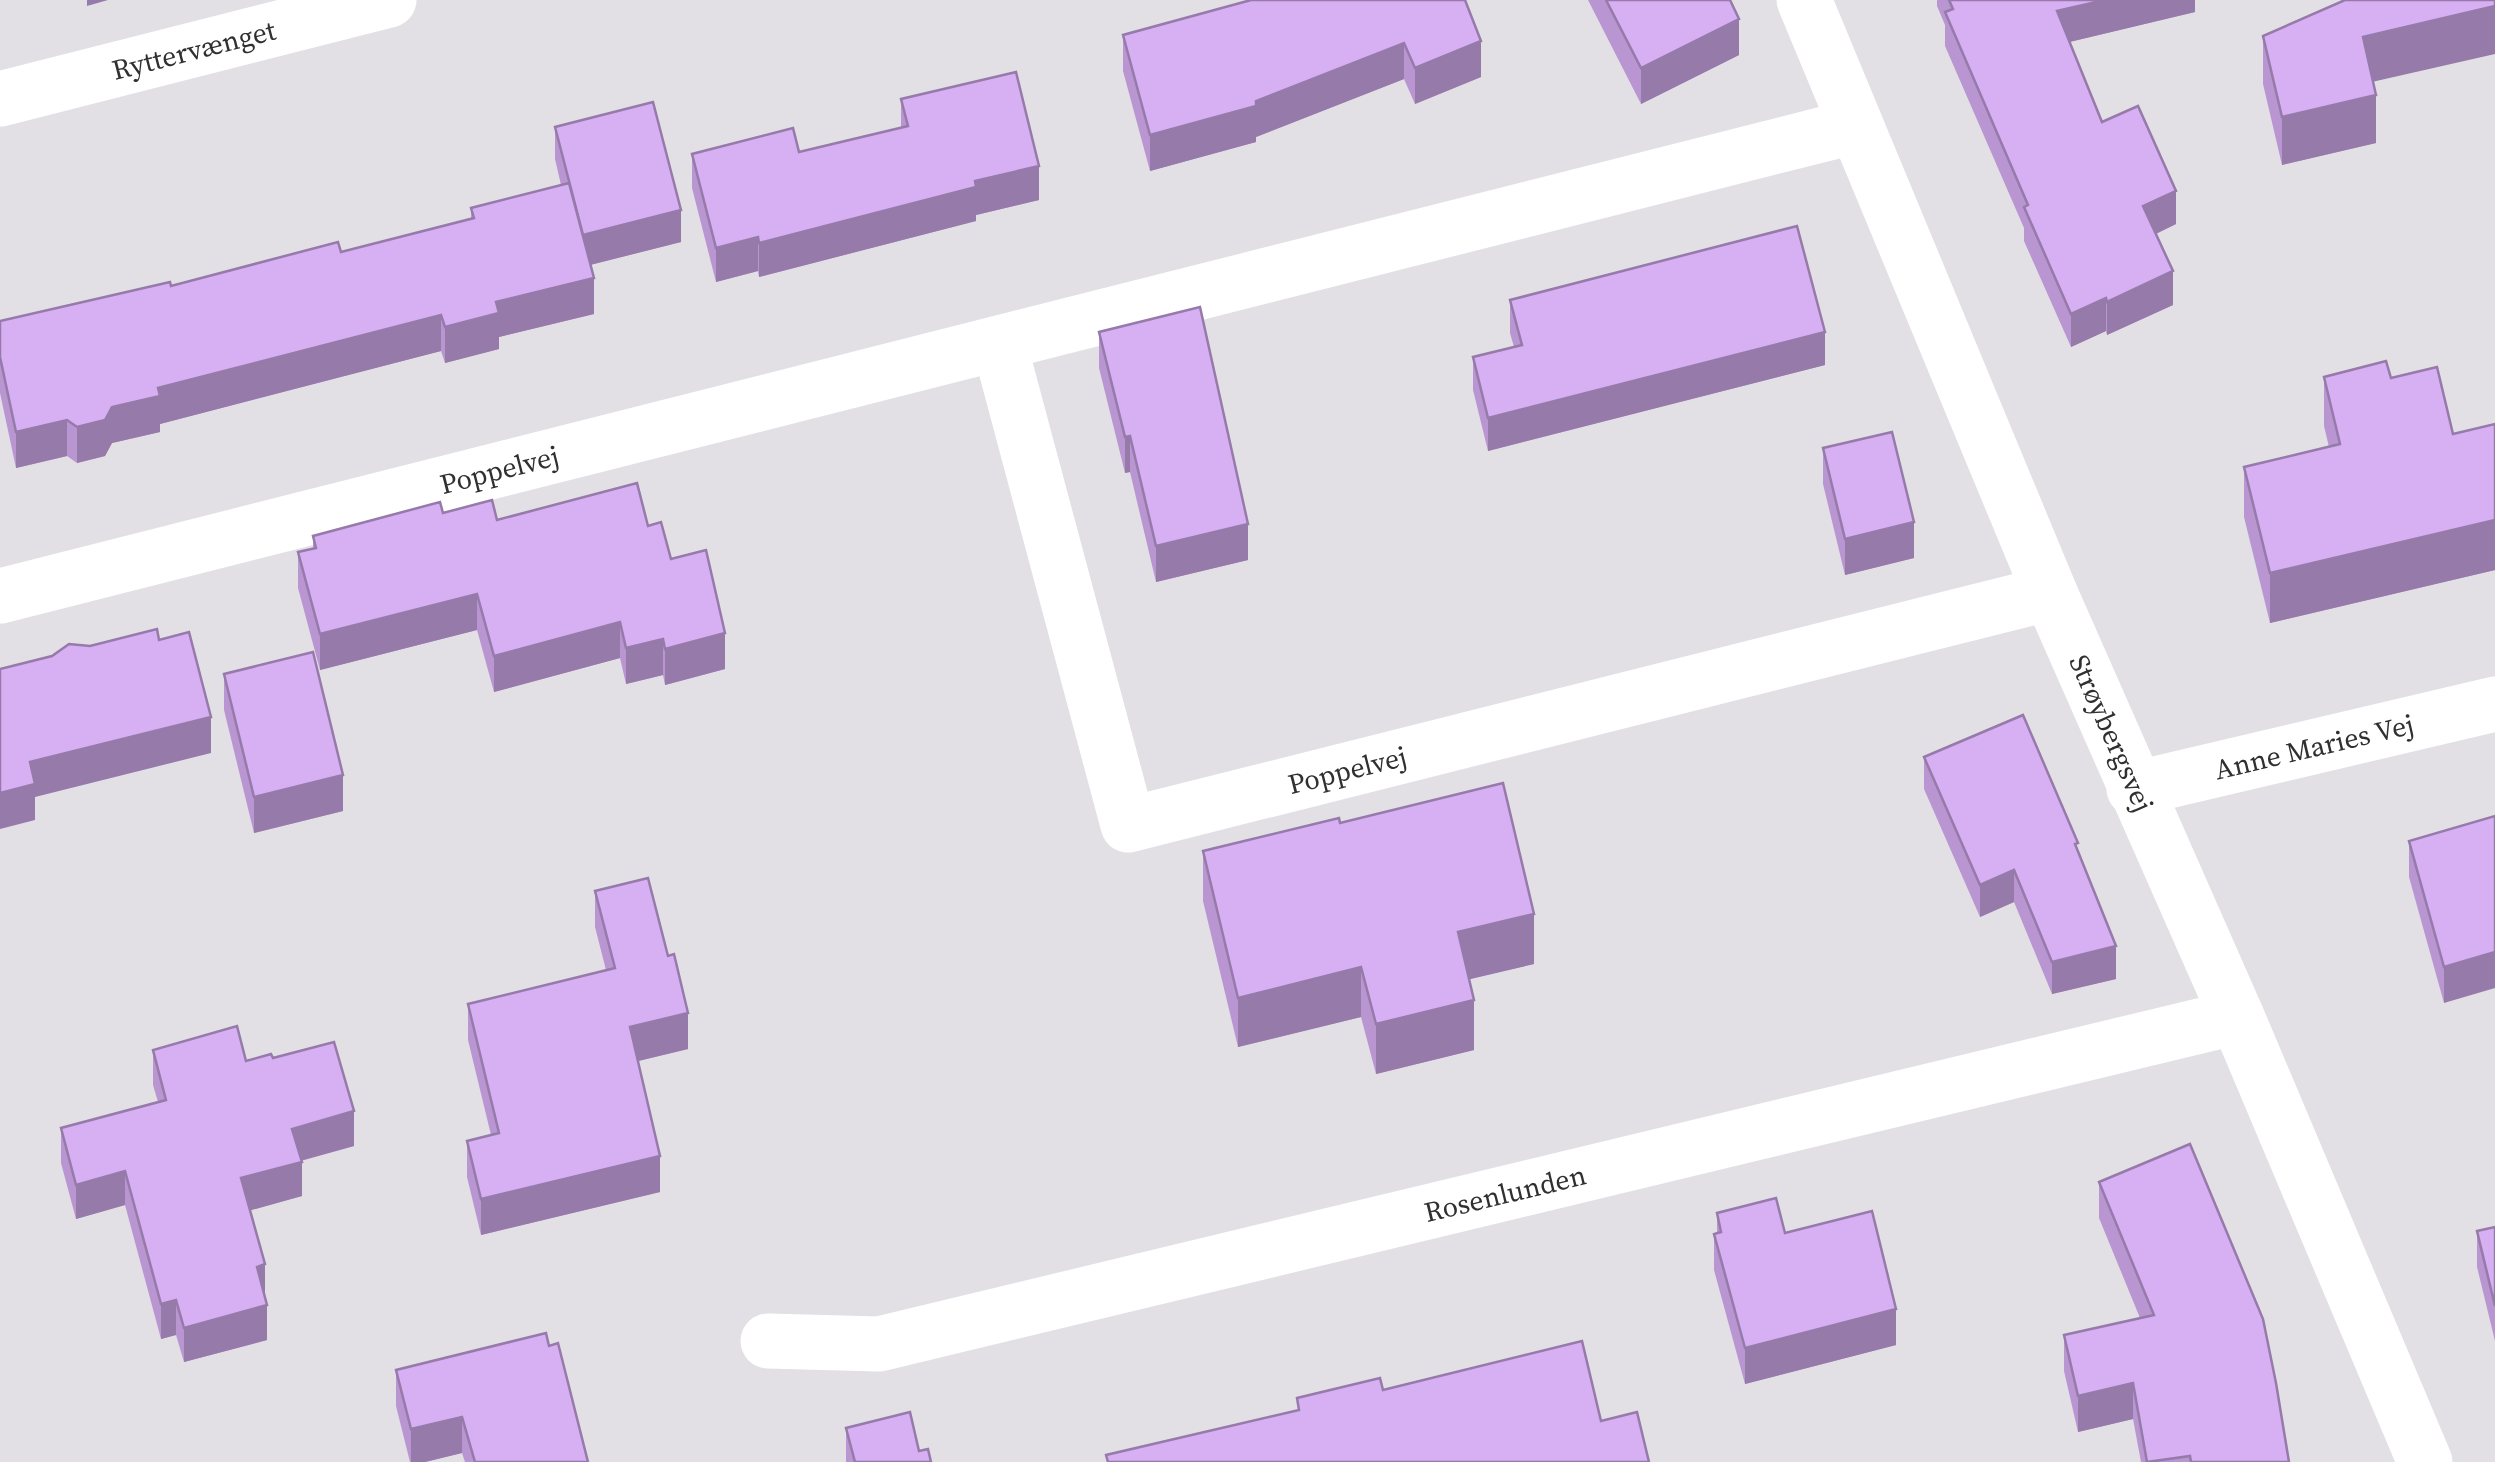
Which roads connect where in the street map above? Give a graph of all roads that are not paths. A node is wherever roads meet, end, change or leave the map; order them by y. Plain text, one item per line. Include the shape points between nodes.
1 (389, 0) edge
2 (1804, 0) edge
3 (2, 93) edge
4 (1856, 126) junction
5 (1000, 342) junction
6 (2050, 592) junction
7 (0, 596) edge
8 (2495, 704) edge
9 (2134, 789) junction
10 (2237, 1017) junction
11 (768, 1341) dead end
12 (2425, 1462) edge

1 - 3 street, Ryttervænget
2 - 4 street, Strøybergsvej
4 - 5 street, Poppelvej
4 - 6 street, Strøybergsvej
5 - 6 street, Poppelvej via 1128,826
5 - 7 street, Poppelvej
6 - 9 street, Strøybergsvej
8 - 9 street, Anne Maries Vej
9 - 10 street, Strøybergsvej
10 - 11 street, Rosenlunden via 879,1344
10 - 12 street, Strøybergsvej

